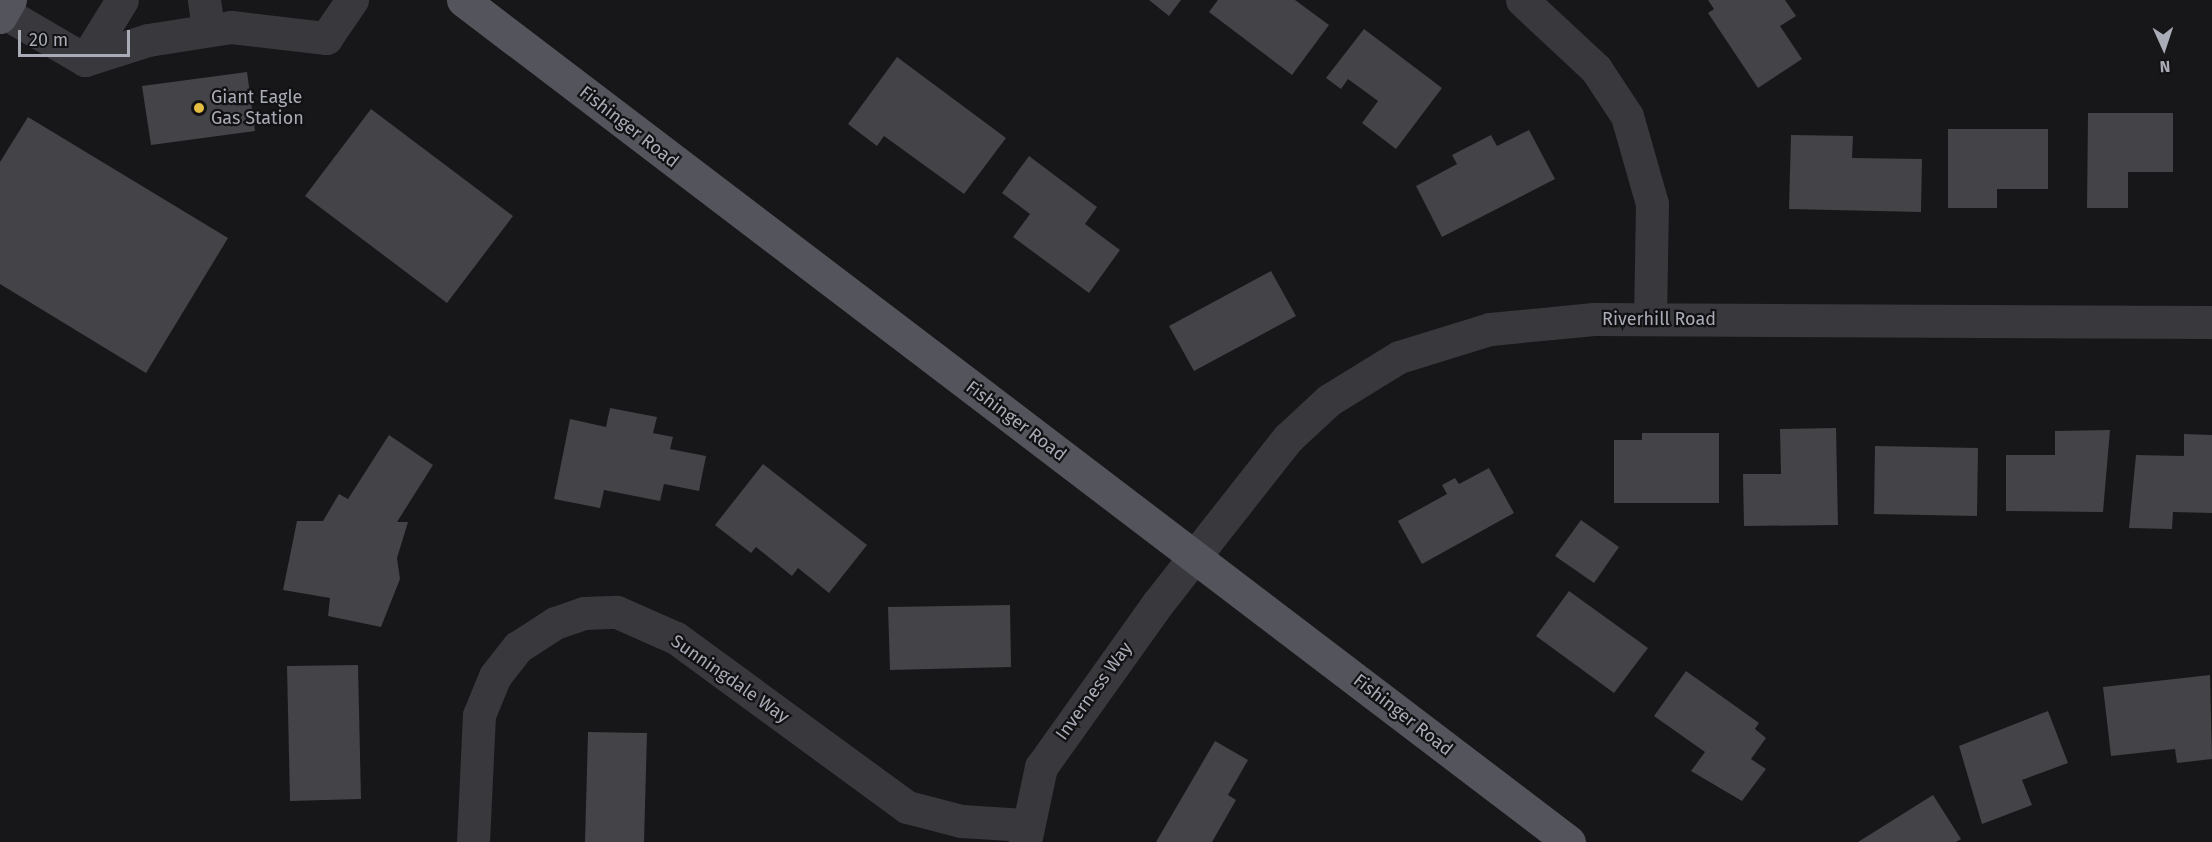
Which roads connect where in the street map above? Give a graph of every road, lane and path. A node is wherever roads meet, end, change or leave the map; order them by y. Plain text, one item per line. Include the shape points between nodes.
1 (122, 0) edge
2 (463, 0) edge
3 (1522, 0) edge
4 (339, 5) edge
5 (4, 10) edge
6 (214, 19) edge
7 (85, 60) junction
8 (1650, 317) junction
9 (2212, 322) edge
10 (1197, 558) junction
11 (1025, 833) edge
12 (473, 842) edge
13 (1569, 842) edge

1 - 7 street
2 - 10 main road, Fishinger Road
3 - 8 street via 1596,69 1628,116 1652,204
4 - 6 street via 326,38
5 - 7 street
6 - 7 street
8 - 9 street, Riverhill Road
8 - 10 street, Riverhill Road via 1490,329 1399,357 1329,400 1288,438
10 - 11 street, Inverness Way via 1046,758
10 - 13 main road, Fishinger Road
11 - 12 street, Sunningdale Way via 907,807 676,638 617,612 584,613 555,623 518,647 495,676 478,715

